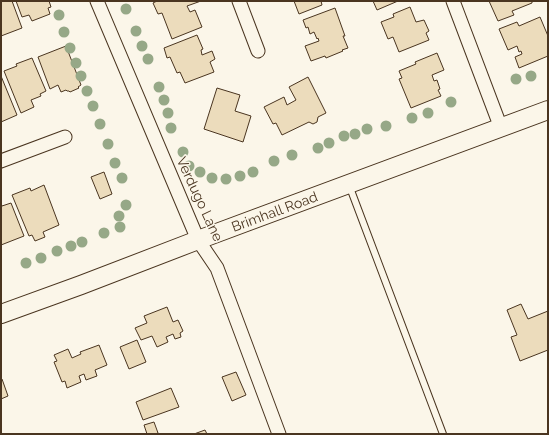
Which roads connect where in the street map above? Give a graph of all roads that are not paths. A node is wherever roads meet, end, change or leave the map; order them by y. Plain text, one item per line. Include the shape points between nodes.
1 (97, 1) edge
2 (239, 1) edge
3 (453, 1) edge
4 (258, 51) dead end
5 (548, 110) edge
6 (501, 128) junction
7 (65, 137) dead end
8 (1, 161) edge
9 (349, 184) junction
10 (198, 240) junction
11 (1, 314) edge
12 (280, 434) edge
13 (444, 434) edge

1 - 10 street, Verdugo Lane
2 - 4 street
3 - 6 street
5 - 6 street, Brimhall Road
6 - 9 street, Brimhall Road
7 - 8 street
9 - 10 street, Brimhall Road
9 - 13 lane
10 - 11 street, Brimhall Road
10 - 12 street, Verdugo Lane via 217,268

